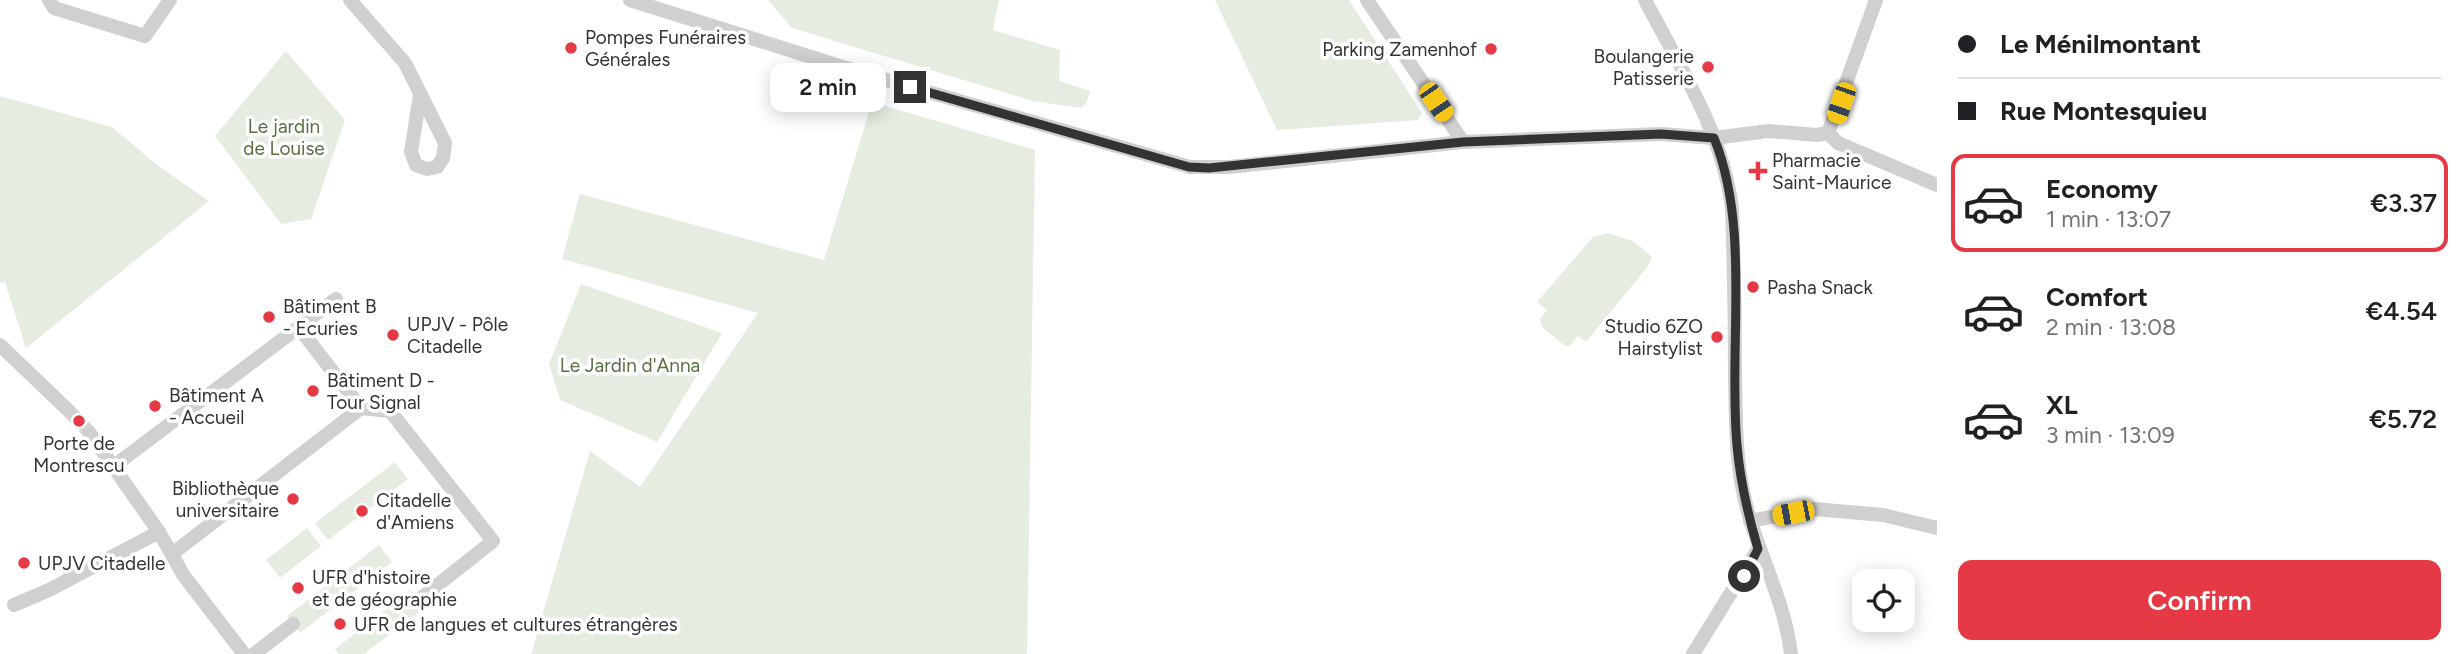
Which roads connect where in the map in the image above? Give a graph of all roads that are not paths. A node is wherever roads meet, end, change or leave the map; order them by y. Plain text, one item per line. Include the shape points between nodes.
1 (49, 0) edge
2 (170, 0) edge
3 (351, 0) edge
4 (630, 0) edge
5 (1367, 0) edge
6 (1645, 0) edge
7 (1876, 0) edge
8 (420, 95) dead end
9 (1828, 133) junction
10 (1714, 138) junction
11 (1463, 142) junction
12 (1937, 185) edge
13 (336, 299) dead end
14 (299, 328) junction
15 (0, 345) edge
16 (361, 408) junction
17 (69, 411) tunnel mouth
18 (89, 432) tunnel mouth
19 (114, 466) junction
20 (1750, 521) junction
21 (1937, 528) edge
22 (159, 532) junction
23 (1758, 549) junction
24 (172, 554) junction
25 (420, 599) dead end
26 (14, 605) dead end
27 (293, 624) dead end
28 (244, 654) edge
29 (254, 654) edge
30 (1693, 654) edge
31 (1791, 654) edge

1 - 2 street via 54,8 145,36
3 - 8 street via 405,63
4 - 11 street via 862,73 1189,167 1229,167
5 - 11 street
6 - 10 street
7 - 9 street
9 - 10 street via 1768,131
9 - 12 street via 1838,143
10 - 11 street via 1661,134
10 - 20 street via 1726,170 1732,209 1737,443
13 - 14 street
14 - 16 street
14 - 19 street
15 - 17 street
16 - 24 street
16 - 25 street via 390,411 493,541
18 - 19 street
19 - 22 street
20 - 21 street via 1814,509 1883,515
20 - 23 street
22 - 24 street
22 - 26 street
23 - 30 street
23 - 31 street via 1772,573
24 - 28 street
27 - 29 street

